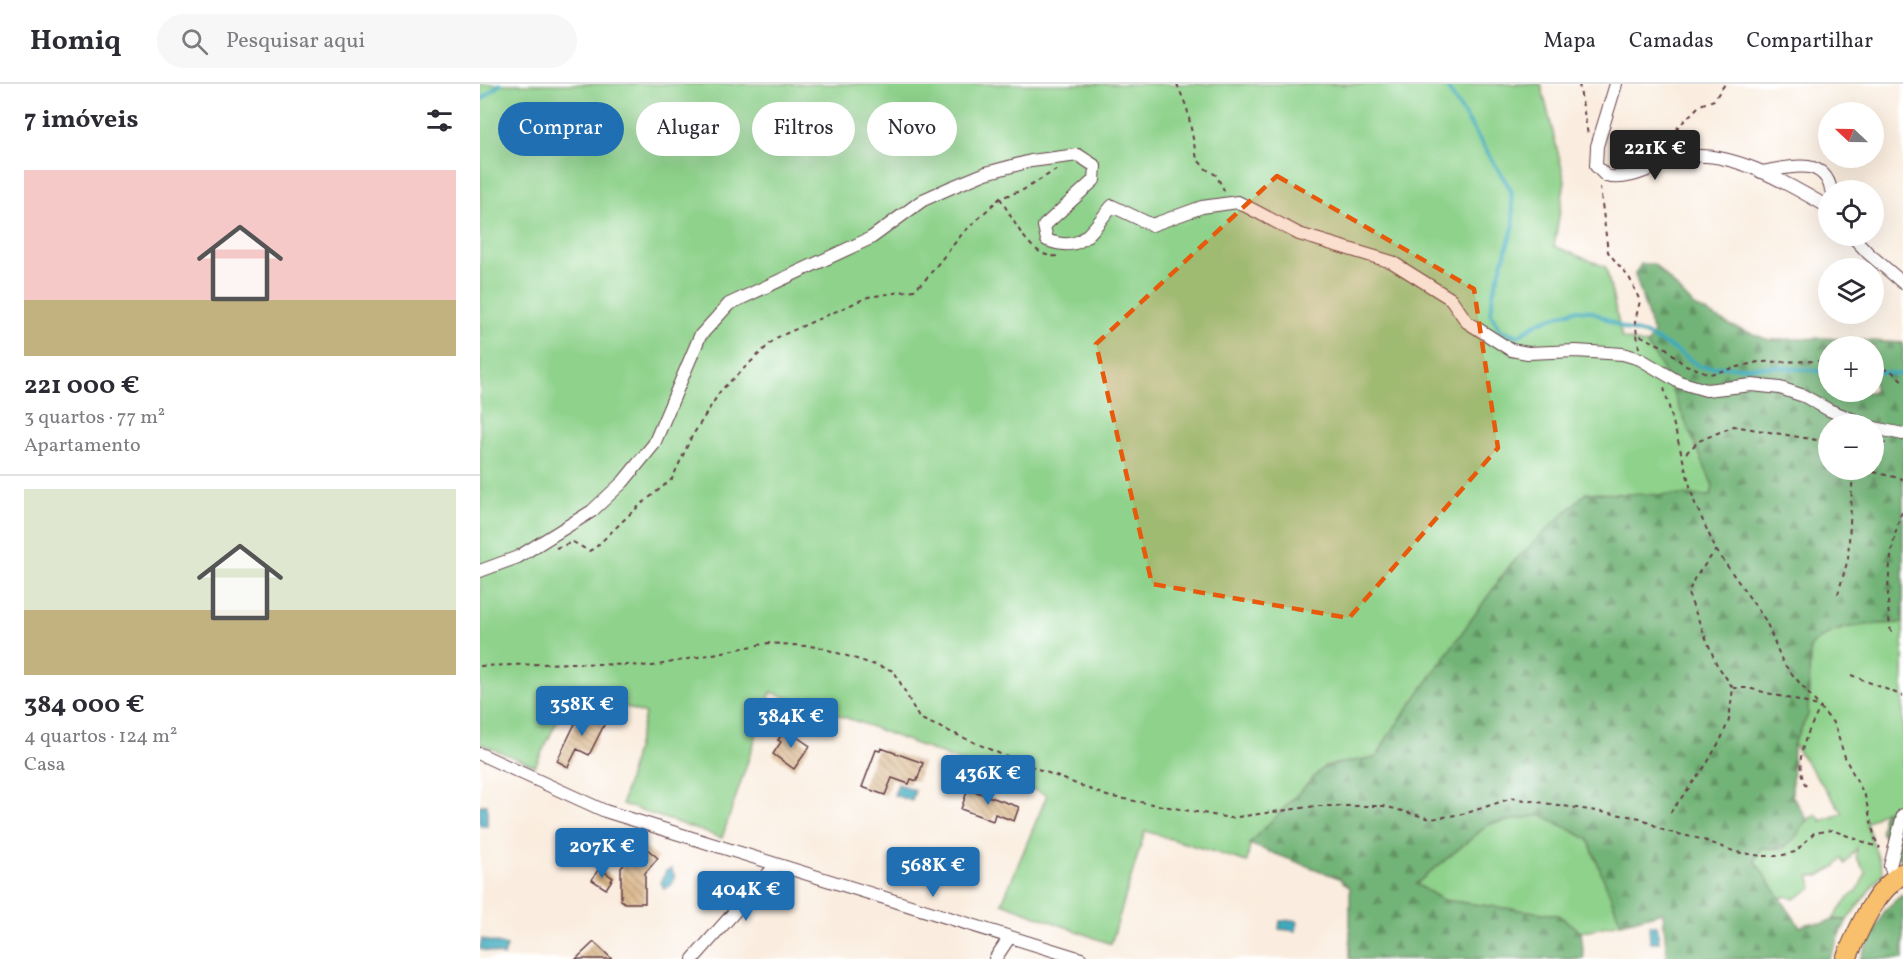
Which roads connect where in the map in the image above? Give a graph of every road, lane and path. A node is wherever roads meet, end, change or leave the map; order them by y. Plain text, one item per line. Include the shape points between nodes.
1 (1177, 84) edge
2 (1616, 84) edge
3 (1725, 84) edge
4 (1069, 156) junction
5 (1679, 158) junction
6 (1761, 172) junction
7 (1828, 180) edge
8 (1000, 198) junction
9 (1818, 202) edge
10 (1229, 203) junction
11 (1073, 245) junction
12 (1863, 246) edge
13 (1630, 279) dead end
14 (1903, 283) edge
15 (1637, 333) junction
16 (1640, 359) junction
17 (1818, 361) edge
18 (1884, 369) edge
19 (1661, 372) junction
20 (1903, 381) edge
21 (1839, 414) edge
22 (1884, 430) edge
23 (1903, 434) edge
24 (1818, 440) edge
25 (1686, 453) dead end
26 (1884, 474) edge
27 (1903, 479) edge
28 (1852, 480) edge
29 (1903, 508) edge
30 (1716, 550) junction
31 (547, 552) dead end
32 (480, 571) edge
33 (1838, 594) dead end
34 (1891, 632) dead end
35 (480, 666) edge
36 (1851, 675) dead end
37 (1732, 688) junction
38 (1903, 696) edge
39 (1819, 707) junction
40 (480, 754) edge
41 (1806, 786) dead end
42 (1670, 813) dead end
43 (1903, 815) edge
44 (1880, 848) junction
45 (776, 864) junction
46 (1896, 872) edge
47 (1009, 938) junction
48 (693, 959) edge
49 (995, 959) edge
50 (1081, 959) edge
51 (1846, 959) edge

1 - 10 path via 1187,108 1197,159 1221,181
2 - 5 street via 1597,146 1596,166 1600,171 1615,178 1627,177
3 - 5 path via 1714,100 1700,105 1678,127 1673,140
4 - 8 path via 1056,171
4 - 11 street via 1078,155 1095,166 1094,180 1044,226 1047,240
4 - 32 street via 986,173 923,200 871,238 729,304 700,336 654,444 623,482 592,511 518,557
5 - 6 street via 1713,156
6 - 7 street via 1810,166
6 - 9 street
8 - 11 path via 1034,249 1055,257
8 - 31 path via 962,234 914,290 868,297 776,338 722,390 690,438 672,479 595,548 589,551 573,542
10 - 11 street via 1202,207 1152,225 1112,206
10 - 16 street via 1238,202 1262,212 1299,234 1392,262 1451,299 1467,322 1511,350 1600,352
12 - 14 street
13 - 15 path via 1640,301 1635,321
15 - 16 path
15 - 17 path via 1666,348 1683,364 1710,374 1758,362
16 - 19 street
18 - 20 path
19 - 21 street via 1706,390 1752,385 1780,388
19 - 30 path via 1694,501
22 - 23 street
24 - 25 path via 1734,426 1699,441
26 - 27 path
28 - 33 path via 1848,559
29 - 34 path via 1890,572
30 - 37 path via 1688,594 1716,663
30 - 39 path via 1766,621 1783,663
35 - 44 path via 653,666 768,642 819,647 894,671 919,718 1107,796 1230,818 1316,806 1384,807 1431,819 1467,813 1512,798 1641,818 1665,831 1762,856 1795,852 1814,833 1832,830
36 - 38 path
37 - 39 path via 1748,687
37 - 42 path via 1729,720 1721,739
39 - 41 path via 1799,763
39 - 44 path via 1834,724 1864,796
40 - 45 street via 605,811
43 - 46 street
44 - 46 path
45 - 47 street
45 - 48 street
46 - 51 main road via 1869,911
47 - 49 street
47 - 50 street

